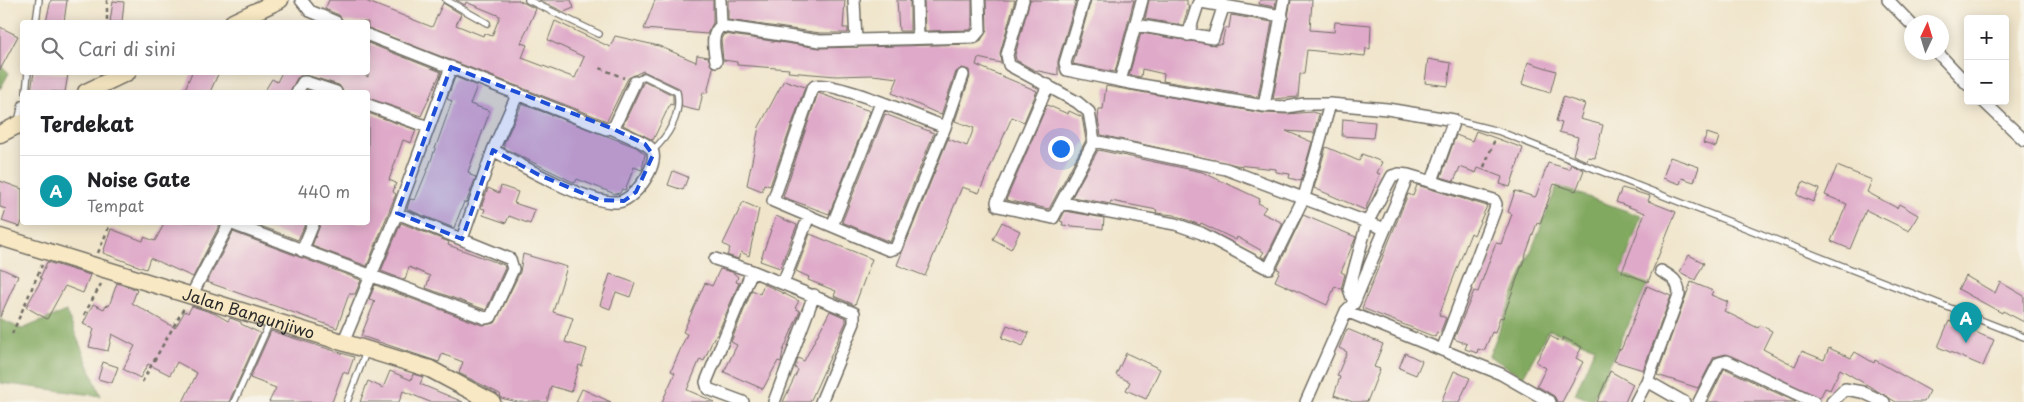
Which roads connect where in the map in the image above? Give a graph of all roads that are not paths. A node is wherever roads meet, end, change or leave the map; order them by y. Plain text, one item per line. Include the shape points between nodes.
1 (39, 0) edge
2 (280, 0) edge
3 (301, 0) edge
4 (446, 0) edge
5 (528, 0) edge
6 (720, 0) edge
7 (854, 0) edge
8 (917, 0) edge
9 (979, 0) edge
10 (1023, 0) edge
11 (1084, 0) edge
12 (1142, 0) edge
13 (1284, 0) edge
14 (1888, 0) edge
15 (1224, 6) junction
16 (1282, 16) junction
17 (1904, 17) edge
18 (36, 20) edge
19 (237, 20) edge
20 (331, 20) edge
21 (487, 23) dead end
22 (721, 26) junction
23 (1136, 26) junction
24 (599, 34) dead end
25 (370, 35) edge
26 (1188, 35) junction
27 (918, 37) junction
28 (856, 41) junction
29 (716, 60) dead end
30 (1945, 60) edge
31 (451, 67) junction
32 (28, 75) edge
33 (122, 75) edge
34 (963, 76) dead end
35 (1120, 81) junction
36 (1964, 81) edge
37 (635, 82) joint
38 (1048, 85) junction
39 (26, 90) edge
40 (90, 90) edge
41 (297, 90) edge
42 (331, 90) edge
43 (518, 93) junction
44 (881, 103) junction
45 (1330, 104) junction
46 (1987, 105) edge
47 (370, 106) edge
48 (1264, 106) junction
49 (1454, 120) junction
50 (20, 124) edge
51 (428, 127) junction
52 (611, 128) junction
53 (945, 128) junction
54 (0, 134) edge
55 (2024, 140) edge
56 (1094, 141) junction
57 (493, 150) junction
58 (652, 151) junction
59 (1408, 175) junction
60 (1432, 181) junction
61 (1304, 197) junction
62 (1062, 203) junction
63 (397, 213) junction
64 (809, 216) junction
65 (1367, 223) junction
66 (229, 225) edge
67 (235, 225) edge
68 (313, 225) edge
69 (832, 226) junction
70 (1385, 229) junction
71 (0, 237) edge
72 (462, 239) junction
73 (302, 251) junction
74 (715, 259) dead end
75 (752, 271) junction
76 (1661, 271) dead end
77 (372, 277) junction
78 (783, 283) junction
79 (814, 295) junction
80 (191, 296) junction
81 (1350, 307) junction
82 (271, 320) junction
83 (2024, 337) edge
84 (343, 343) junction
85 (367, 350) junction
86 (1442, 350) junction
87 (1647, 382) junction
88 (234, 402) edge
89 (347, 402) edge
90 (492, 402) edge
91 (742, 402) edge
92 (774, 402) edge
93 (821, 402) edge
94 (1306, 402) edge
95 (1550, 402) edge
96 (1636, 402) edge
97 (1684, 402) edge
98 (1699, 402) edge
99 (1814, 402) edge
100 (1832, 402) edge
101 (1884, 402) edge

1 - 18 lane
2 - 19 main road
3 - 20 street via 310,11
4 - 21 lane
5 - 24 lane
6 - 22 street
7 - 28 street
8 - 27 street
9 - 27 street via 980,30 974,37
10 - 38 street via 1007,60 1009,65
11 - 35 street via 1065,67
12 - 23 street
13 - 16 street
14 - 17 street
15 - 16 street
15 - 26 street via 1213,38
15 - 26 street via 1198,4
16 - 48 street
22 - 28 street via 812,40
22 - 29 street via 714,34
23 - 26 street
23 - 35 street
25 - 31 street
27 - 28 street
30 - 36 street
31 - 43 street
31 - 51 street
32 - 39 lane
33 - 40 main road
34 - 53 street
35 - 48 street
37 - 52 street
37 - 58 lane via 644,76 677,92 672,126
38 - 56 street via 1088,112
38 - 62 street via 997,204 1053,218
41 - 42 street via 303,82
43 - 52 street
43 - 57 street
44 - 53 street
44 - 64 street via 827,85 812,89 773,201
44 - 69 street
45 - 48 street
45 - 49 street
45 - 61 street
46 - 55 street
47 - 51 street
49 - 60 street
49 - 83 lane via 1498,131
50 - 54 main road
51 - 63 street
52 - 58 street via 645,144
53 - 69 street via 896,248 889,250
56 - 61 street via 1226,169
56 - 62 street
57 - 58 street via 539,175 599,200 616,202 624,201 636,192 652,164
57 - 72 street
59 - 60 street
59 - 65 street via 1392,176
59 - 70 street
60 - 86 street via 1494,200 1496,204
61 - 62 street via 1270,268 1201,233 1175,224
61 - 65 street
63 - 72 street
63 - 77 street
64 - 69 street
64 - 78 street
65 - 70 street
65 - 81 street via 1349,288
66 - 80 street
67 - 73 street
68 - 73 street
70 - 81 street
71 - 80 main road, Jalan Bangunjiwo
72 - 77 street via 508,257 513,262 492,317 485,318
73 - 77 street
74 - 75 street
75 - 78 street
75 - 91 street via 706,382 708,389
76 - 87 street via 1674,278 1679,295
77 - 84 street
78 - 79 street
79 - 92 street
79 - 93 street via 850,310 855,317
80 - 82 main road, Jalan Bangunjiwo
81 - 86 street
81 - 94 street
82 - 84 main road, Jalan Bangunjiwo
82 - 88 lane
84 - 85 main road, Jalan Bangunjiwo
85 - 89 lane
85 - 90 main road, Jalan Bangunjiwo via 430,369
86 - 95 street via 1501,374
87 - 96 street
87 - 97 street
98 - 99 street via 1719,363 1727,361
100 - 101 street via 1844,390 1852,389

